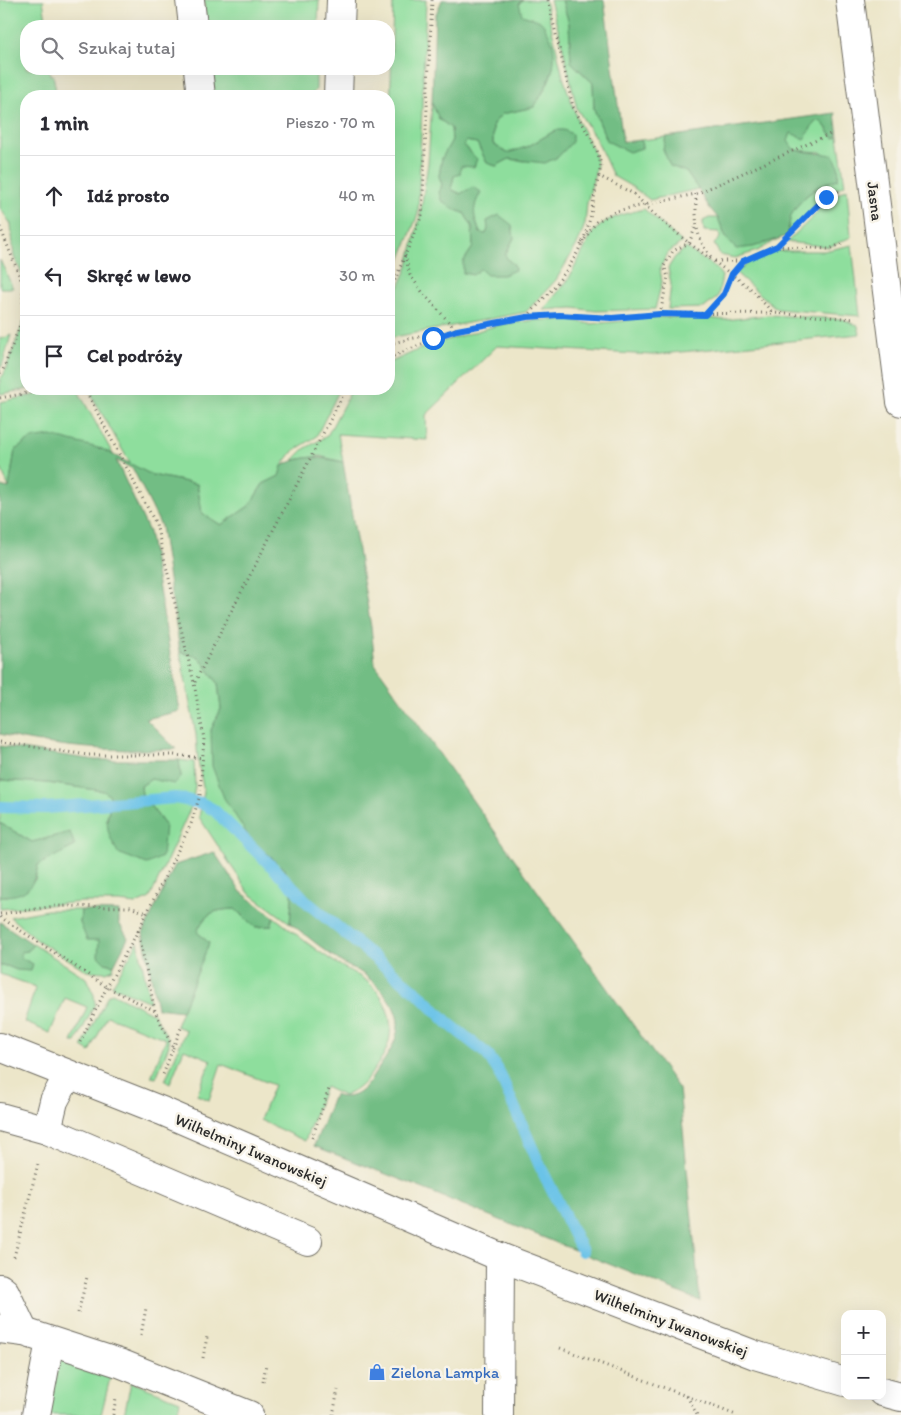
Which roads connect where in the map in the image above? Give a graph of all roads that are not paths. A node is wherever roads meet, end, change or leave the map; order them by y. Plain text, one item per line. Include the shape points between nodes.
1 (190, 0) edge
2 (340, 0) edge
3 (850, 0) edge
4 (192, 20) edge
5 (340, 20) edge
6 (199, 75) edge
7 (339, 75) edge
8 (200, 90) edge
9 (338, 90) edge
10 (901, 402) edge
11 (0, 1047) edge
12 (68, 1074) junction
13 (0, 1117) edge
14 (47, 1130) junction
15 (308, 1241) dead end
16 (500, 1257) junction
17 (3, 1290) edge
18 (12, 1330) edge
19 (50, 1341) junction
20 (841, 1381) edge
21 (886, 1393) edge
22 (901, 1397) edge
23 (36, 1415) edge
24 (249, 1415) edge
25 (499, 1415) edge

1 - 4 street
2 - 5 street
3 - 10 street, Jasna
6 - 8 street
7 - 9 street
11 - 12 street, Wilhelminy Iwanowskiej
12 - 14 street via 54,1101
12 - 16 street, Wilhelminy Iwanowskiej via 162,1111
13 - 14 street
14 - 15 street
16 - 20 street, Wilhelminy Iwanowskiej via 755,1355
16 - 25 street
17 - 18 street
18 - 19 street
19 - 23 street
19 - 24 street via 122,1364
21 - 22 street

